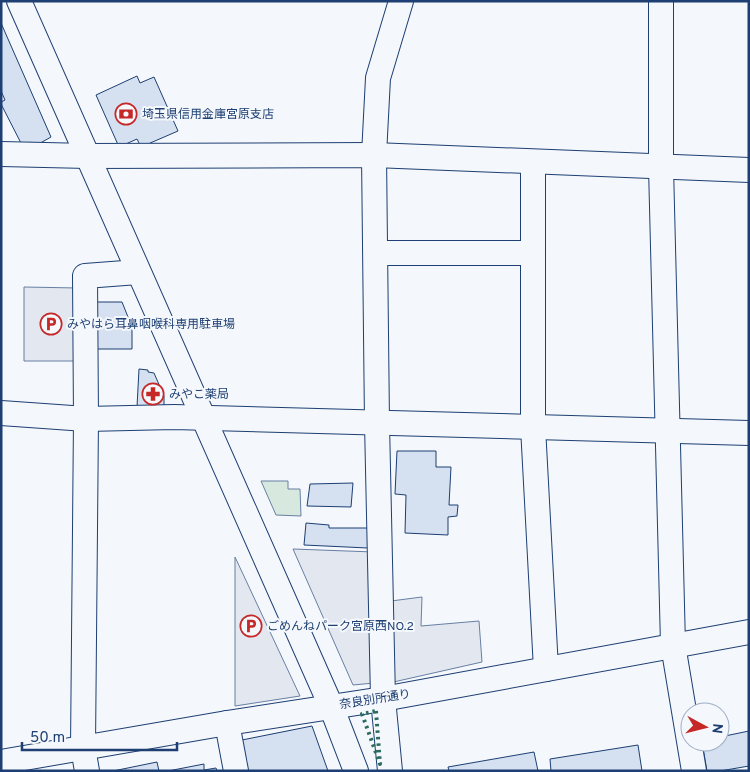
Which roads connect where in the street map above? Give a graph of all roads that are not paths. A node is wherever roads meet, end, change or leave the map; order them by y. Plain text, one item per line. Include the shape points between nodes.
1 (18, 1) edge
2 (401, 1) edge
3 (661, 1) edge
4 (1, 154) edge
5 (374, 155) junction
6 (88, 156) junction
7 (533, 162) junction
8 (661, 167) junction
9 (749, 170) edge
10 (376, 253) junction
11 (533, 253) junction
12 (138, 272) junction
13 (1, 413) edge
14 (205, 418) junction
15 (86, 419) junction
16 (377, 422) junction
17 (533, 427) junction
18 (669, 430) junction
19 (749, 433) edge
20 (749, 632) edge
21 (673, 646) junction
22 (546, 669) junction
23 (383, 699) junction
24 (331, 706) junction
25 (227, 723) junction
26 (83, 748) junction
27 (1, 762) edge
28 (87, 771) edge
29 (236, 771) edge
30 (356, 771) edge
31 (390, 771) edge
32 (694, 771) edge

1 - 6 street
2 - 5 street via 378,78
3 - 8 street
4 - 6 street
5 - 6 street
5 - 7 street
5 - 10 street
6 - 12 street
7 - 8 street
7 - 11 street
8 - 9 street
8 - 18 street
10 - 11 street
10 - 16 street
11 - 17 street
12 - 14 street
12 - 15 street via 85,276
13 - 15 street
14 - 15 street
14 - 16 street
14 - 24 street
15 - 26 street
16 - 17 street
16 - 23 street
17 - 18 street
17 - 22 street
18 - 19 street
18 - 21 street
20 - 21 street, 奈良別所通り
21 - 22 street, 奈良別所通り
21 - 32 street
22 - 23 street, 奈良別所通り
23 - 24 street, 奈良別所通り
23 - 31 street
24 - 25 street, 奈良別所通り
24 - 30 street
25 - 26 street, 奈良別所通り
25 - 29 street
26 - 27 street, 奈良別所通り
26 - 28 street

